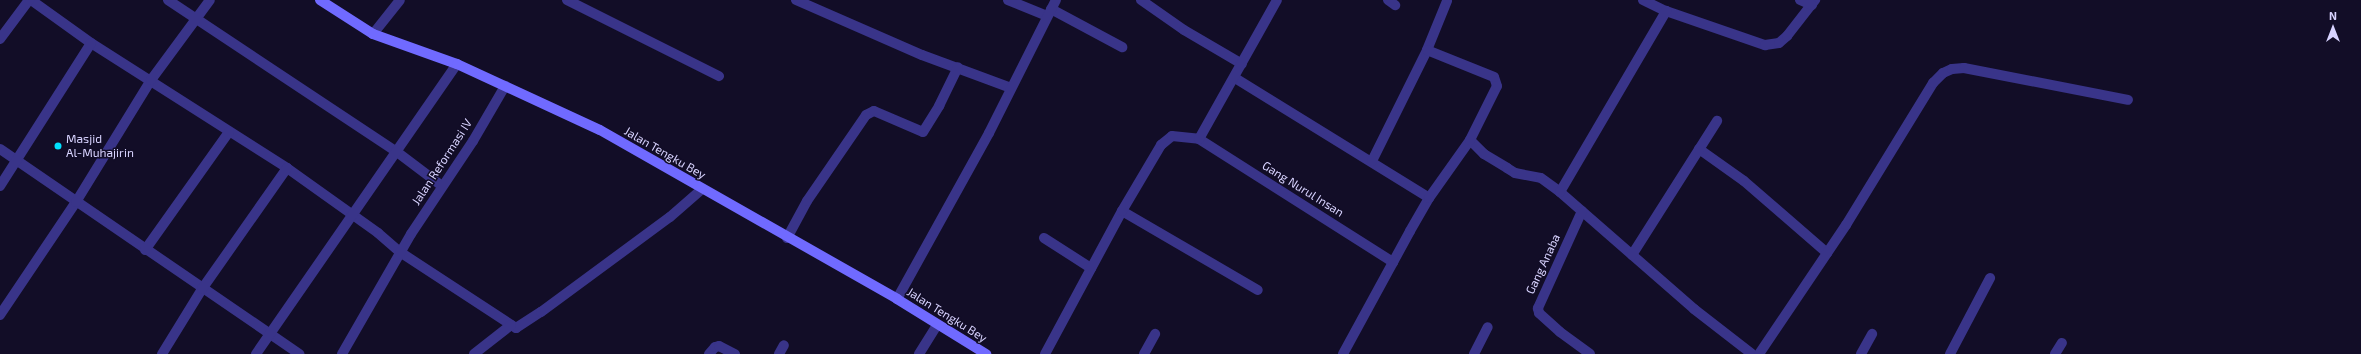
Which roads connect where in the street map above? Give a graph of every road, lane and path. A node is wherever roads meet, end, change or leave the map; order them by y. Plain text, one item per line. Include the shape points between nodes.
1 (30, 0) edge
2 (168, 0) edge
3 (210, 0) edge
4 (320, 0) edge
5 (400, 0) edge
6 (567, 0) edge
7 (796, 0) edge
8 (1008, 0) edge
9 (1141, 0) edge
10 (1277, 0) edge
11 (1643, 0) edge
12 (1800, 0) edge
13 (1447, 1) edge
14 (1813, 2) edge
15 (1051, 8) edge
16 (1666, 11) junction
17 (196, 19) junction
18 (373, 34) junction
19 (0, 40) edge
20 (91, 42) junction
21 (1122, 47) dead end
22 (1427, 50) junction
23 (457, 64) junction
24 (1242, 64) junction
25 (958, 67) junction
26 (719, 76) dead end
27 (1235, 78) junction
28 (151, 80) junction
29 (505, 86) junction
30 (1010, 88) junction
31 (2128, 100) dead end
32 (1717, 121) dead end
33 (230, 132) junction
34 (1199, 139) junction
35 (1470, 140) junction
36 (1699, 149) junction
37 (0, 150) edge
38 (397, 152) junction
39 (1372, 161) junction
40 (17, 162) junction
41 (286, 168) junction
42 (0, 186) edge
43 (442, 186) junction
44 (702, 189) junction
45 (1560, 192) junction
46 (1429, 198) junction
47 (76, 202) junction
48 (1122, 211) junction
49 (1582, 211) junction
50 (353, 215) junction
51 (787, 238) junction
52 (1044, 238) dead end
53 (145, 250) junction
54 (400, 252) junction
55 (1827, 253) junction
56 (1632, 255) junction
57 (1393, 262) junction
58 (1091, 268) junction
59 (1990, 278) dead end
60 (202, 289) junction
61 (1258, 290) dead end
62 (897, 299) junction
63 (0, 315) edge
64 (937, 325) junction
65 (512, 326) junction
66 (1488, 327) dead end
67 (271, 334) junction
68 (1155, 334) dead end
69 (1872, 334) dead end
70 (2062, 343) dead end
71 (162, 354) edge
72 (256, 354) edge
73 (299, 354) edge
74 (342, 354) edge
75 (474, 354) edge
76 (709, 354) edge
77 (735, 354) edge
78 (919, 354) edge
79 (986, 354) edge
80 (1045, 354) edge
81 (1144, 354) edge
82 (1343, 354) edge
83 (1474, 354) edge
84 (1590, 354) edge
85 (1752, 354) edge
86 (1759, 354) edge
87 (1861, 354) edge
88 (1950, 354) edge
89 (2055, 354) edge

1 - 19 street
1 - 20 street
2 - 17 street
3 - 17 street
4 - 18 main road, Jalan Tengku Bey
5 - 18 street
6 - 26 street
7 - 25 street via 922,55
8 - 15 street
9 - 24 street via 1184,30
10 - 24 street
11 - 16 street
12 - 14 street
13 - 22 street
14 - 16 street via 1787,36 1772,45 1757,43
15 - 21 street
15 - 30 street
16 - 45 street
17 - 28 street
17 - 38 street
18 - 23 main road, Jalan Tengku Bey
20 - 28 street
20 - 40 street
22 - 35 street via 1496,80 1497,86
22 - 39 street
23 - 29 main road, Jalan Tengku Bey
23 - 38 street
24 - 27 street
25 - 30 street
25 - 51 street via 923,132 874,111 866,115 807,201
27 - 34 street
27 - 39 street
28 - 33 street
28 - 47 street
29 - 43 street, Jalan Reformasi IV
29 - 44 main road, Jalan Tengku Bey via 600,130
30 - 62 street via 989,134
31 - 55 street via 1964,68 1943,73 1934,83
32 - 36 street
33 - 41 street
33 - 53 street
34 - 48 street via 1172,136 1165,140
34 - 57 street, Gang Nurul Insan
35 - 45 street via 1484,154 1515,173 1541,178
35 - 46 street
36 - 55 street via 1744,182
36 - 56 street
37 - 40 street
38 - 43 street
38 - 50 street
39 - 46 street
40 - 42 street
40 - 47 street
41 - 50 street
41 - 60 street
43 - 54 street, Jalan Reformasi IV
44 - 51 main road, Jalan Tengku Bey
44 - 65 street via 670,217 541,312 521,326
45 - 49 street
46 - 57 street
47 - 53 street
47 - 63 street
48 - 58 street
48 - 61 street
49 - 56 street
49 - 84 street, Gang Anaba via 1538,308 1539,313 1560,332
50 - 54 street
50 - 67 street
51 - 62 main road, Jalan Tengku Bey
52 - 58 street
53 - 60 street
54 - 65 street
54 - 74 street, Jalan Reformasi IV
55 - 86 street
56 - 85 street via 1718,329
57 - 82 street
58 - 80 street
59 - 88 street
60 - 67 street
60 - 71 street
62 - 64 main road, Jalan Tengku Bey
64 - 78 street
64 - 79 main road, Jalan Tengku Bey
65 - 75 street
66 - 83 street
67 - 72 street
67 - 73 street
68 - 81 street
69 - 87 street
70 - 89 street
76 - 77 street via 719,346

